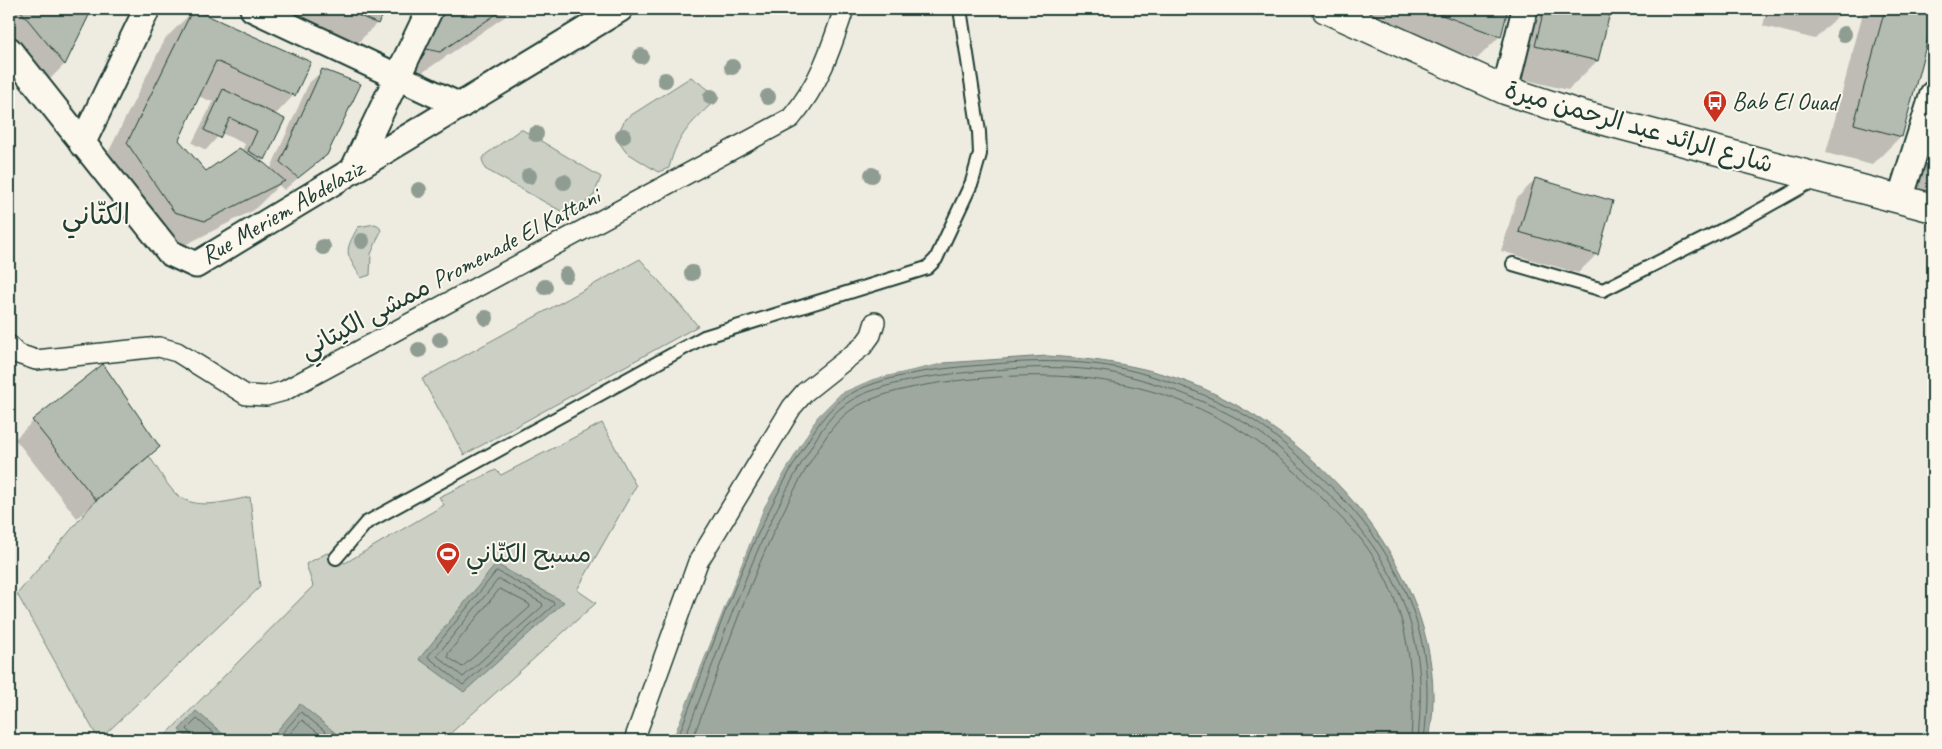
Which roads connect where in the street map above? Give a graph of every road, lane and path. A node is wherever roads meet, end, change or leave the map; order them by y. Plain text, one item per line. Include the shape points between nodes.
1 (147, 9) edge
2 (253, 9) edge
3 (430, 9) edge
4 (620, 9) edge
5 (844, 9) edge
6 (960, 9) edge
7 (1326, 9) edge
8 (1525, 9) edge
9 (9, 50) edge
10 (397, 76) junction
11 (1505, 90) junction
12 (1933, 94) edge
13 (460, 106) junction
14 (82, 144) junction
15 (353, 170) junction
16 (1818, 177) junction
17 (1900, 199) junction
18 (1933, 208) edge
19 (1513, 264) dead end
20 (875, 322) dead end
21 (9, 345) edge
22 (336, 558) dead end
23 (634, 740) edge

1 - 14 street
2 - 10 street
3 - 10 street
4 - 13 street, Rue Meriem Abdelaziz
5 - 21 street, ممشى الكيتاني Promenade El Kattani via 820,76 791,118 284,391 266,396 246,395 177,352 159,347 36,360 18,354
6 - 22 lane via 980,154 972,182 936,259 926,268 704,337 366,523
7 - 11 main road, شارع الرائد عبد الرحمن ميرة
8 - 11 street
9 - 14 street, Rue Meriem Abdelaziz
10 - 13 street
10 - 15 street
11 - 16 main road, شارع الرائد عبد الرحمن ميرة via 1575,113
12 - 17 street
13 - 15 street, Rue Meriem Abdelaziz
14 - 15 street, Rue Meriem Abdelaziz via 170,253 196,265
16 - 17 main road, شارع الرائد عبد الرحمن ميرة
16 - 19 lane via 1748,217 1603,290
17 - 18 main road, شارع الرائد عبد الرحمن ميرة
20 - 23 street via 863,346 805,392 792,407 710,539 698,562

